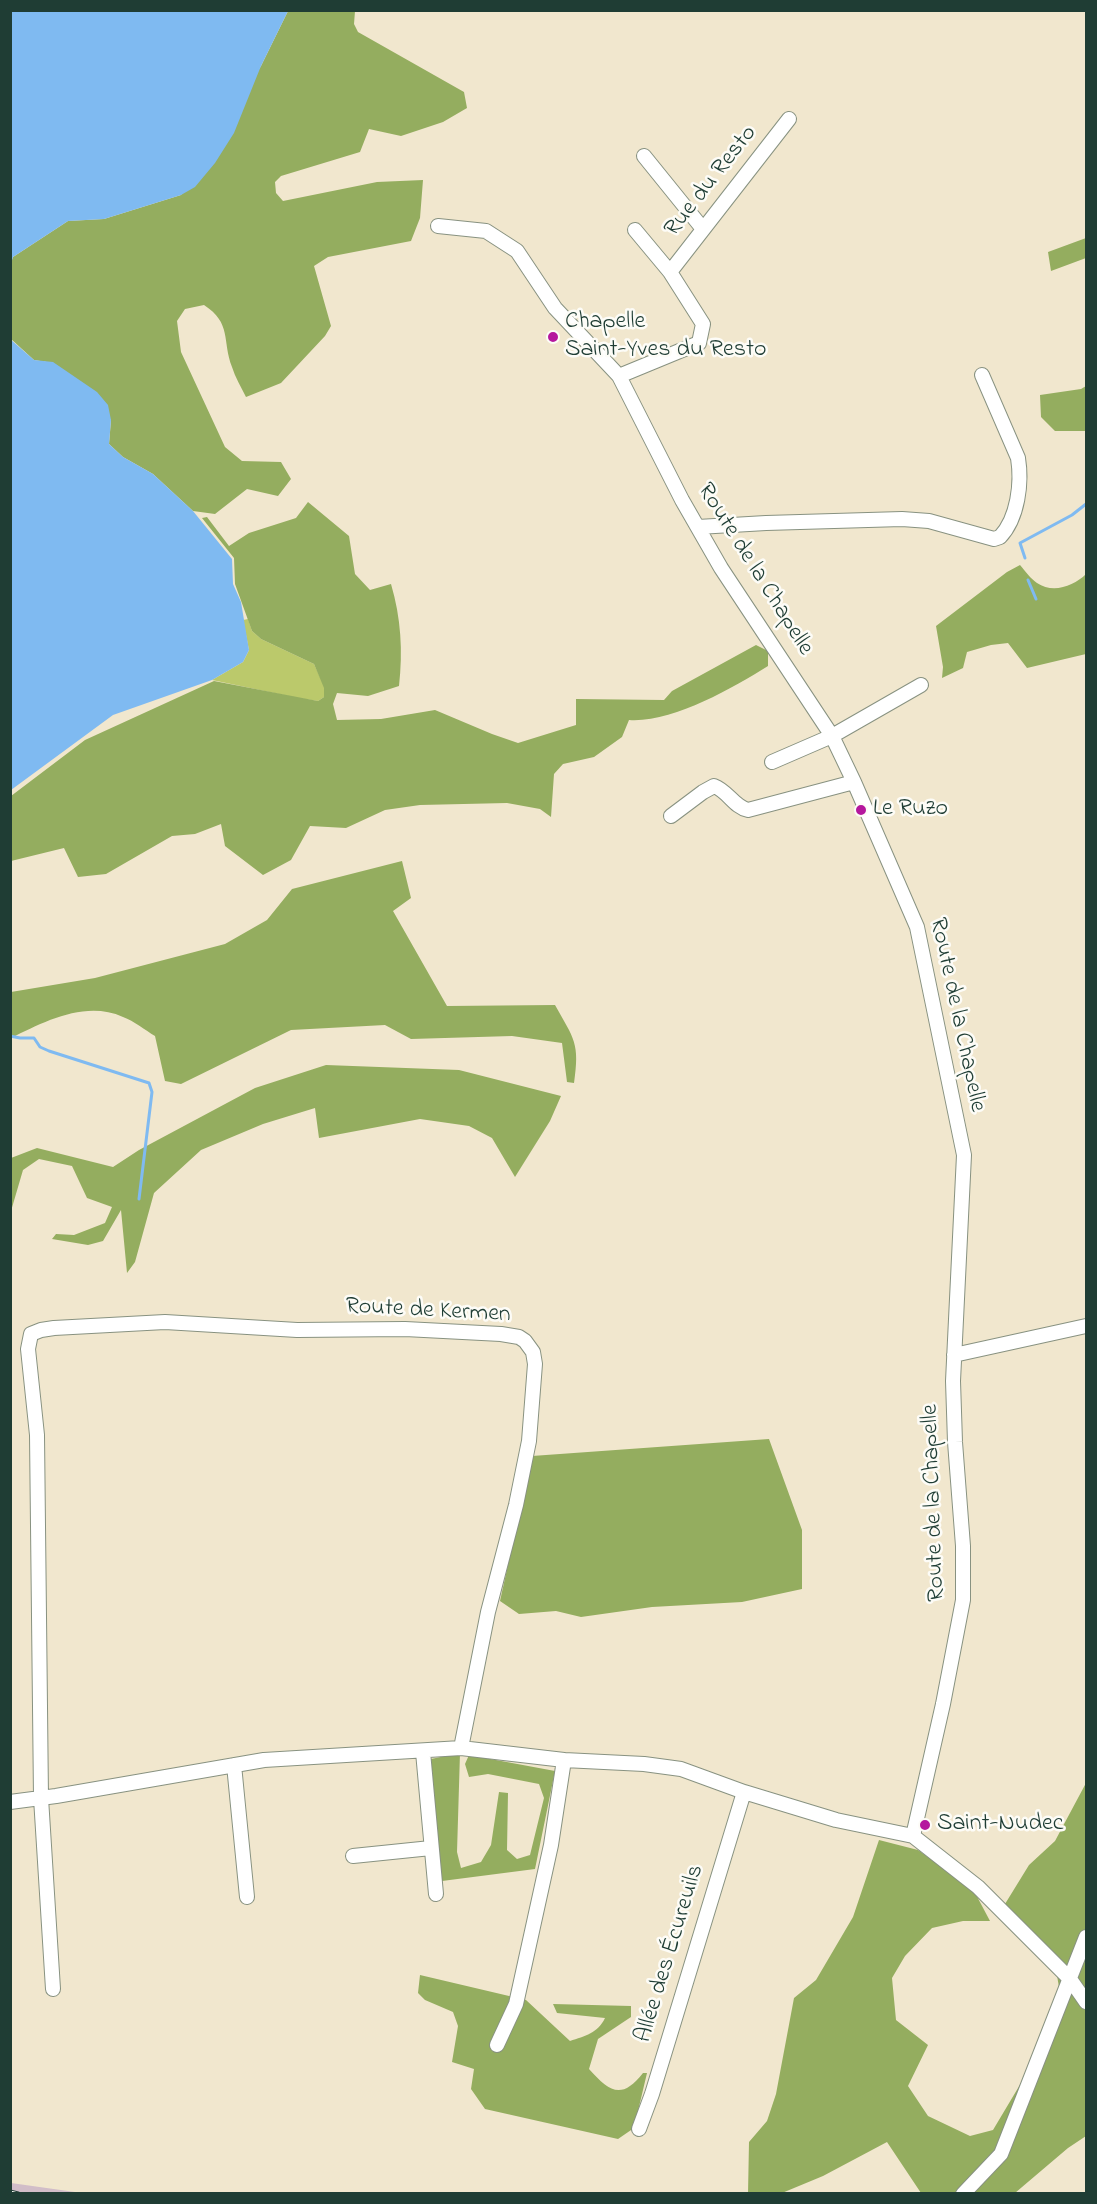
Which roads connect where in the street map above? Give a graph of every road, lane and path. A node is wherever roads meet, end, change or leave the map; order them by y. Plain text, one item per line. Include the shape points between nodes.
1 (789, 119) dead end
2 (644, 156) dead end
3 (438, 226) dead end
4 (703, 229) junction
5 (635, 230) dead end
6 (670, 272) junction
7 (982, 375) dead end
8 (619, 376) junction
9 (698, 527) junction
10 (921, 685) dead end
11 (832, 736) junction
12 (772, 762) dead end
13 (854, 782) junction
14 (671, 816) dead end
15 (1086, 1326) edge
16 (954, 1355) junction
17 (461, 1748) junction
18 (423, 1752) junction
19 (564, 1760) junction
20 (234, 1765) junction
21 (744, 1792) junction
22 (41, 1798) junction
23 (10, 1802) edge
24 (913, 1836) junction
25 (431, 1848) junction
26 (353, 1856) dead end
27 (436, 1894) dead end
28 (247, 1897) dead end
29 (1086, 1938) edge
30 (1070, 1979) junction
31 (53, 1989) dead end
32 (1086, 2002) edge
33 (497, 2045) dead end
34 (639, 2129) dead end
35 (963, 2193) edge

1 - 4 street, Rue du Resto
2 - 4 street
3 - 8 street, Route de la Chapelle via 486,231 517,251 555,308
4 - 6 street, Rue du Resto
5 - 6 street, Rue du Resto
6 - 8 street, Rue du Resto via 703,324 699,343
7 - 9 street via 1020,470 1016,506 1000,537 993,539 929,521 902,519
8 - 9 street, Route de la Chapelle
9 - 11 street, Route de la Chapelle
10 - 11 street
11 - 12 street
11 - 13 street, Route de la Chapelle
13 - 14 street via 748,810 714,786
13 - 16 street, Route de la Chapelle via 917,927 964,1155
15 - 16 street
16 - 24 street, Route de la Chapelle via 963,1600
17 - 18 street
17 - 19 street
17 - 22 street, Route de Kermen via 488,1612 530,1441 533,1352 519,1337 405,1329 297,1330 165,1322 54,1328 31,1334 28,1349 37,1435
18 - 20 street
18 - 25 street
19 - 21 street via 681,1770
19 - 33 street via 551,1845 516,2004
20 - 22 street
20 - 28 street
21 - 24 street via 836,1820
21 - 34 street, Allée des Écureuils
22 - 23 street
22 - 31 street
24 - 30 street via 978,1887
25 - 26 street
25 - 27 street
29 - 30 street
30 - 32 street
30 - 35 street via 1001,2154

